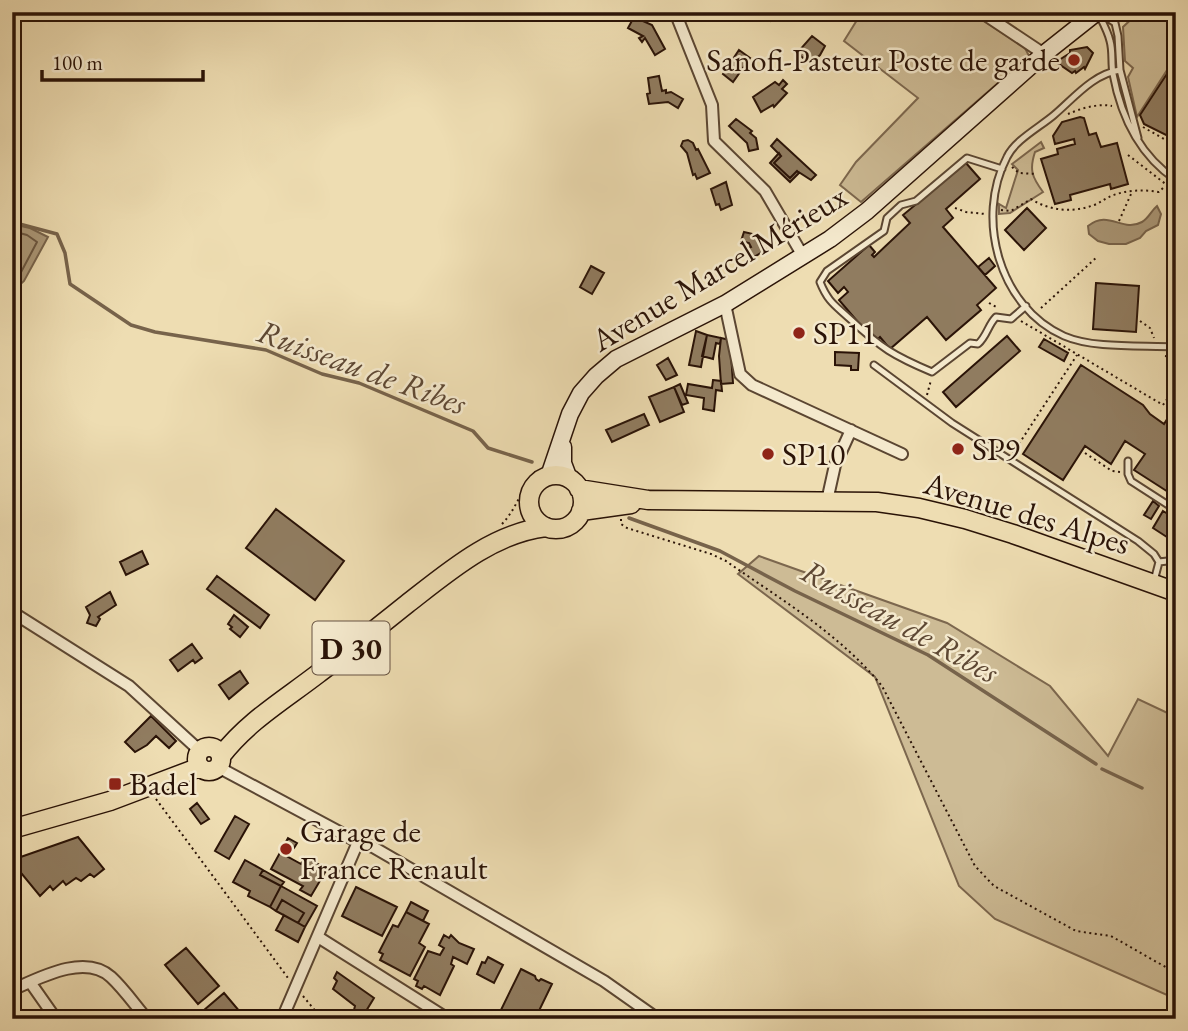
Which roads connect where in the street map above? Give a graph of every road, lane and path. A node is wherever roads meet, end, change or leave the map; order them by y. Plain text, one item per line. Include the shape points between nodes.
1 (675, 12) edge
2 (981, 12) edge
3 (1084, 12) edge
4 (1098, 12) edge
5 (1044, 54) junction
6 (1116, 71) junction
7 (1063, 108) junction
8 (1122, 108) junction
9 (1135, 129) junction
10 (1139, 144) junction
11 (1176, 146) edge
12 (1128, 155) dead end
13 (1011, 167) dead end
14 (1002, 169) junction
15 (1036, 174) dead end
16 (1175, 178) edge
17 (1166, 186) junction
18 (1131, 192) junction
19 (1176, 192) edge
20 (956, 208) dead end
21 (992, 212) junction
22 (1119, 221) dead end
23 (803, 256) junction
24 (1097, 257) dead end
25 (989, 303) dead end
26 (725, 304) junction
27 (1029, 308) junction
28 (1014, 317) junction
29 (1176, 347) edge
30 (1077, 354) junction
31 (874, 365) dead end
32 (932, 372) junction
33 (1176, 386) edge
34 (925, 398) dead end
35 (851, 430) junction
36 (563, 431) junction
37 (557, 450) junction
38 (1086, 453) dead end
39 (902, 454) dead end
40 (1009, 460) junction
41 (1128, 461) dead end
42 (1128, 472) junction
43 (549, 476) junction
44 (574, 484) junction
45 (648, 500) junction
46 (827, 501) junction
47 (529, 506) junction
48 (1176, 510) edge
49 (581, 512) junction
50 (499, 527) dead end
51 (546, 527) junction
52 (626, 528) dead end
53 (487, 548) junction
54 (1176, 560) edge
55 (1159, 562) junction
56 (1153, 584) junction
57 (1176, 592) edge
58 (12, 612) edge
59 (210, 760) junction
60 (148, 787) junction
61 (12, 829) edge
62 (358, 842) junction
63 (318, 936) junction
64 (1176, 973) edge
65 (30, 982) junction
66 (295, 987) junction
67 (12, 990) edge
68 (56, 1019) edge
69 (147, 1019) edge
70 (282, 1019) edge
71 (323, 1019) edge
72 (448, 1019) edge
73 (658, 1019) edge

1 - 23 street via 712,105 714,141 765,191
2 - 5 street
3 - 5 main road, Avenue Marcel Mérieux
4 - 5 main road, Avenue Marcel Mérieux
4 - 6 lane
4 - 6 lane via 1115,23
5 - 23 main road, Avenue Marcel Mérieux via 867,211
6 - 7 lane via 1093,80
6 - 8 lane
6 - 9 lane
7 - 8 path via 1069,115 1101,104
7 - 14 lane via 1011,150
8 - 10 lane
9 - 10 lane
9 - 11 path via 1144,127
10 - 16 lane
12 - 17 path
13 - 15 path via 1019,173
14 - 21 lane
14 - 32 lane via 967,158 916,201 901,205 887,218 884,231 827,271 820,282 827,300 870,339 894,356
17 - 18 path via 1159,192
17 - 19 path
18 - 21 path via 1074,211 1042,207 1031,199 1011,211
18 - 22 path
20 - 21 path
21 - 27 lane via 994,244 1003,270
23 - 26 main road, Avenue Marcel Mérieux
24 - 27 path via 1044,307
25 - 28 path
26 - 35 street via 740,374 752,385
26 - 36 main road, Avenue Marcel Mérieux via 615,359 581,393
27 - 28 lane
27 - 29 lane via 1041,322 1077,341
28 - 30 path
28 - 32 lane via 996,317 985,338
30 - 33 path via 1163,405
30 - 40 path
31 - 40 lane
32 - 34 path
35 - 39 street
35 - 46 street via 835,465
36 - 37 main road, Avenue Marcel Mérieux
36 - 44 main road, Avenue Marcel Mérieux via 563,463
37 - 43 main road, Avenue Marcel Mérieux
37 - 50 path via 551,451 528,480 514,511
38 - 42 path via 1112,471
40 - 55 lane via 1138,541
41 - 42 lane
42 - 48 lane via 1131,481
43 - 44 main road via 562,476
43 - 47 main road via 535,485
44 - 45 main road, Avenue des Alpes
44 - 49 main road
45 - 46 main road, Avenue des Alpes
45 - 49 main road, Avenue des Alpes
46 - 56 main road, Avenue des Alpes via 877,502 965,519
47 - 51 main road via 535,519
47 - 53 main road, D 30
49 - 51 main road via 564,527
51 - 53 main road, D 30 via 528,529
52 - 64 path via 726,561 837,640 872,672 975,866 994,886 1076,931 1111,936
53 - 59 main road, D 30 via 449,571
54 - 55 lane
55 - 56 lane
56 - 57 main road, Avenue des Alpes
58 - 59 street via 130,686
59 - 60 main road, D 30
59 - 62 street
60 - 61 main road, D 30
60 - 66 path
62 - 63 street
62 - 73 street via 519,930
63 - 66 street
63 - 72 street
65 - 67 street
65 - 68 street
65 - 69 street via 74,967 94,966 110,975
66 - 70 street
66 - 71 path

